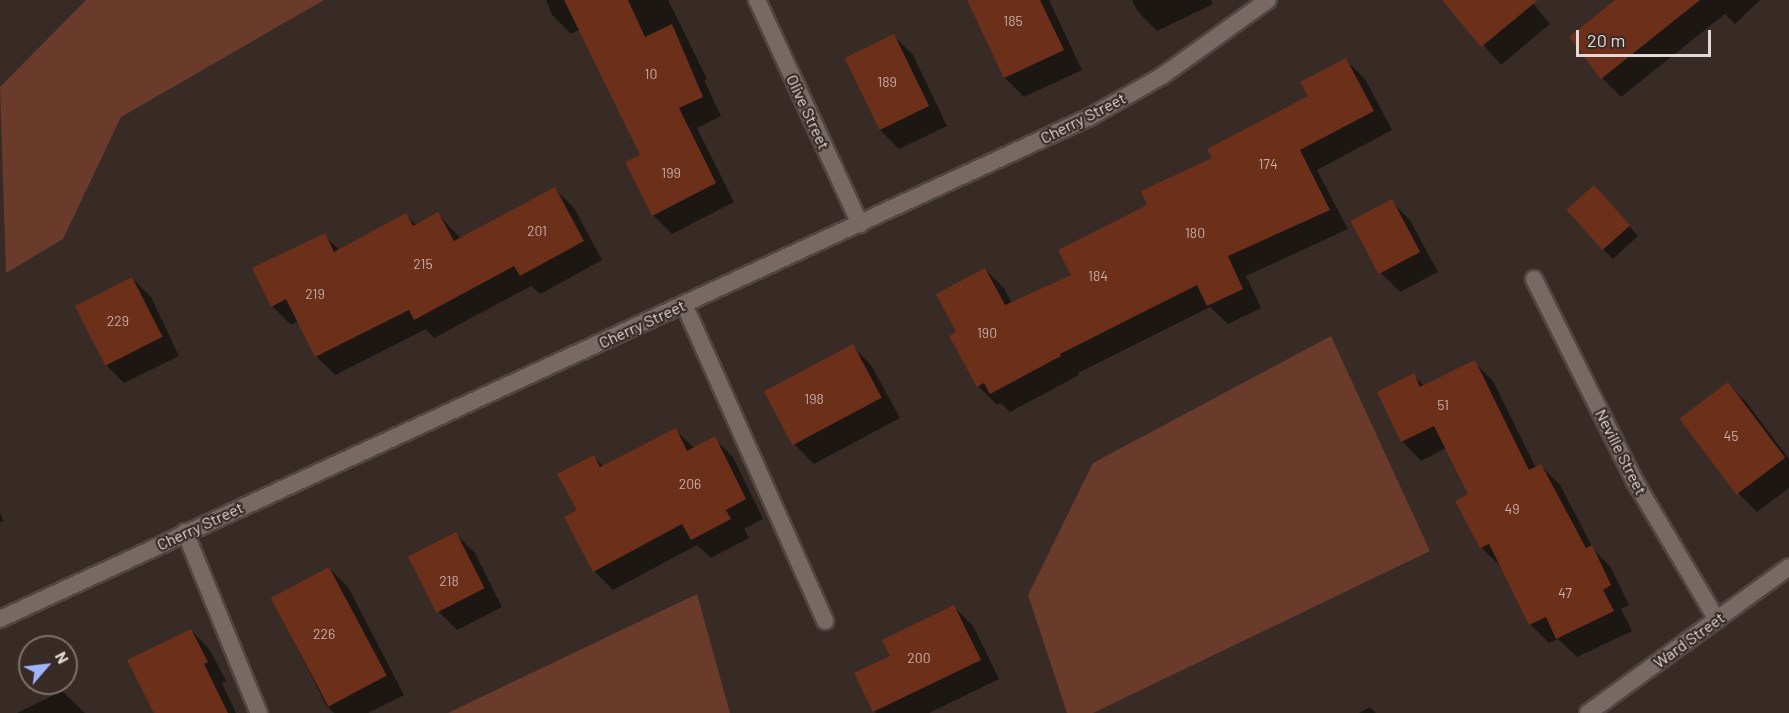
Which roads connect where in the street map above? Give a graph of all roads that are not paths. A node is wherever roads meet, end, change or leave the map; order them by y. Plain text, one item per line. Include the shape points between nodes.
1 (757, 0) edge
2 (1268, 0) edge
3 (860, 224) junction
4 (1534, 279) dead end
5 (684, 304) junction
6 (185, 532) junction
7 (1789, 567) edge
8 (0, 619) edge
9 (1718, 620) junction
10 (825, 621) dead end
11 (259, 713) edge
12 (1588, 713) edge

1 - 3 street, Olive Street
2 - 3 street, Cherry Street via 1162,76 1090,117
3 - 5 street, Cherry Street
4 - 9 street, Neville Street via 1634,480
5 - 6 street, Cherry Street
5 - 10 street
6 - 8 street, Cherry Street
6 - 11 street
7 - 9 street, Ward Street
9 - 12 street, Ward Street

